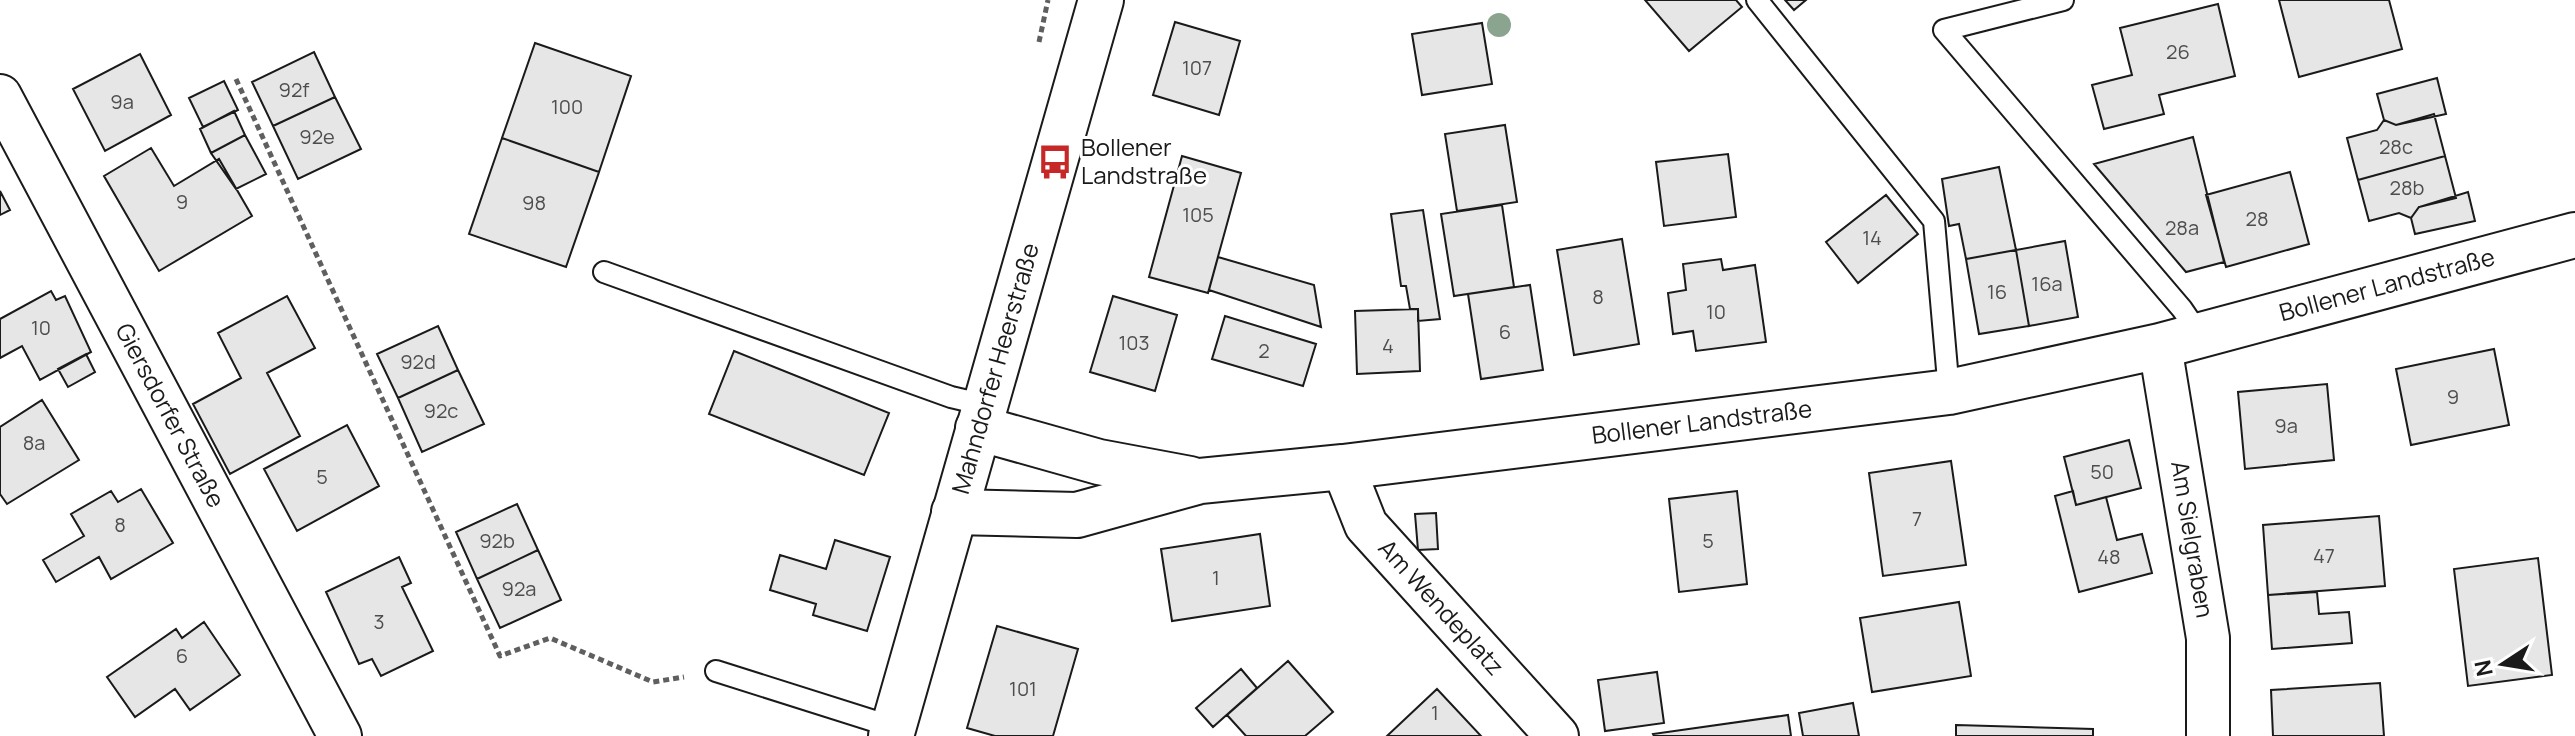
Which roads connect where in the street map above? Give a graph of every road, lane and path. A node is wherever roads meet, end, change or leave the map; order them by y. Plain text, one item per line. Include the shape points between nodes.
1 (1101, 0) edge
2 (1757, 0) edge
3 (2063, 0) edge
4 (236, 79) dead end
5 (0, 96) edge
6 (2575, 235) edge
7 (604, 272) dead end
8 (2179, 340) junction
9 (1949, 392) junction
10 (982, 417) junction
11 (1343, 467) junction
12 (1200, 481) junction
13 (954, 512) junction
14 (716, 671) joint
15 (892, 731) edge
16 (340, 736) edge
17 (1557, 736) edge
18 (2208, 736) edge

1 - 10 street, Mahndorfer Heerstraße
2 - 9 lane via 1934,221
3 - 8 lane via 1944,30 2182,309
4 - 14 path via 500,656 550,638 653,682
5 - 16 street, Giersdorfer Straße
6 - 8 street, Bollener Landstraße
7 - 10 lane via 951,397
8 - 9 street, Bollener Landstraße
8 - 18 street, Am Sielgraben via 2208,638
9 - 11 street, Bollener Landstraße
10 - 12 street, Bollener Landstraße via 1099,462
10 - 13 street, Mahndorfer Heerstraße
11 - 12 street, Bollener Landstraße
11 - 17 street, Am Wendeplatz via 1366,525
12 - 13 street, Bollener Landstraße via 1077,515
13 - 15 street, Mahndorfer Heerstraße
14 - 15 lane

